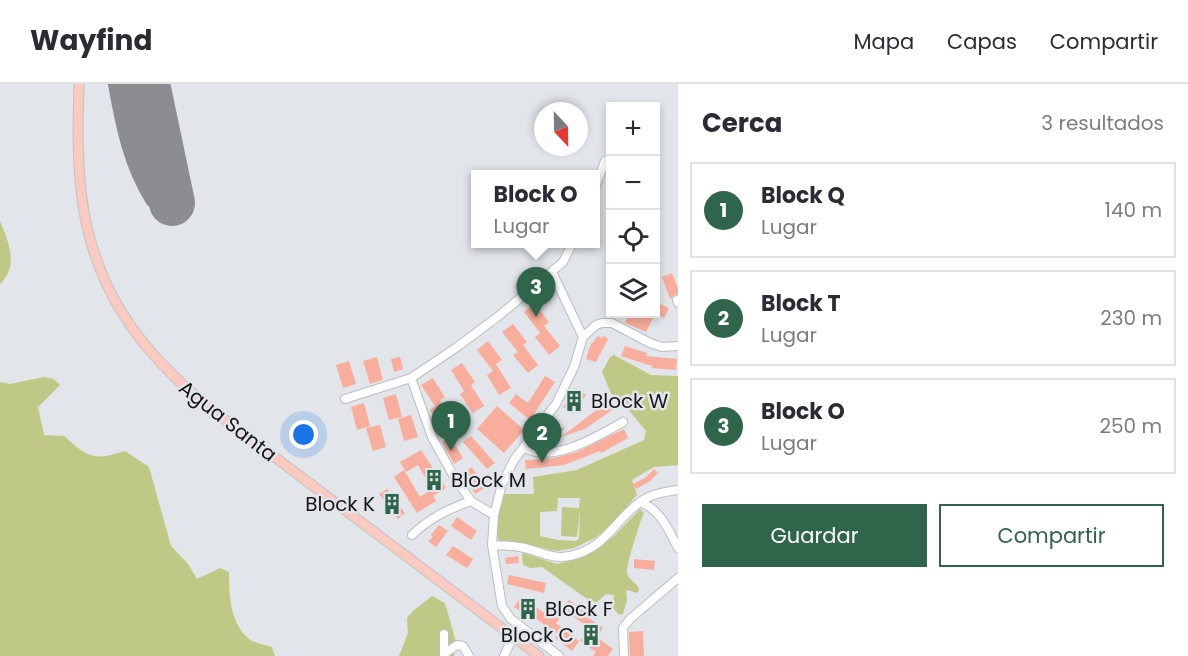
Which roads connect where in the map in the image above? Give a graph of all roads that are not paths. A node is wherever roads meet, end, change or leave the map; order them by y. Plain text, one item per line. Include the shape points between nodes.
1 (79, 84) edge
2 (605, 161) dead end
3 (600, 174) edge
4 (570, 248) edge
5 (552, 272) junction
6 (583, 337) junction
7 (678, 346) edge
8 (411, 378) junction
9 (345, 399) dead end
10 (623, 422) dead end
11 (525, 448) junction
12 (678, 490) edge
13 (662, 493) junction
14 (471, 501) junction
15 (640, 502) junction
16 (652, 507) junction
17 (494, 515) junction
18 (412, 535) dead end
19 (492, 545) junction
20 (678, 548) edge
21 (678, 578) edge
22 (444, 634) dead end
23 (513, 637) junction
24 (444, 655) edge
25 (469, 656) edge
26 (504, 656) edge
27 (539, 656) edge
28 (559, 656) edge
29 (624, 656) edge

1 - 23 main road, Agua Santa via 79,174 87,225 108,287 141,340 166,370 201,401
2 - 3 street
4 - 5 street
5 - 6 street
5 - 8 street via 473,336
6 - 7 street via 599,324 609,322 650,343
6 - 11 street via 567,384
8 - 9 street
8 - 14 street via 437,448
10 - 11 street via 577,447 543,452
11 - 17 street via 506,474
12 - 13 street
13 - 15 street
13 - 16 street
14 - 17 street
14 - 18 street via 442,512
15 - 16 street
15 - 19 street via 602,540 570,556 557,558 521,547
16 - 20 street
17 - 19 street
19 - 28 street via 502,606 511,619
21 - 29 street via 623,628
22 - 24 street
23 - 26 street
23 - 27 main road, Agua Santa
24 - 25 street via 457,645 463,646

